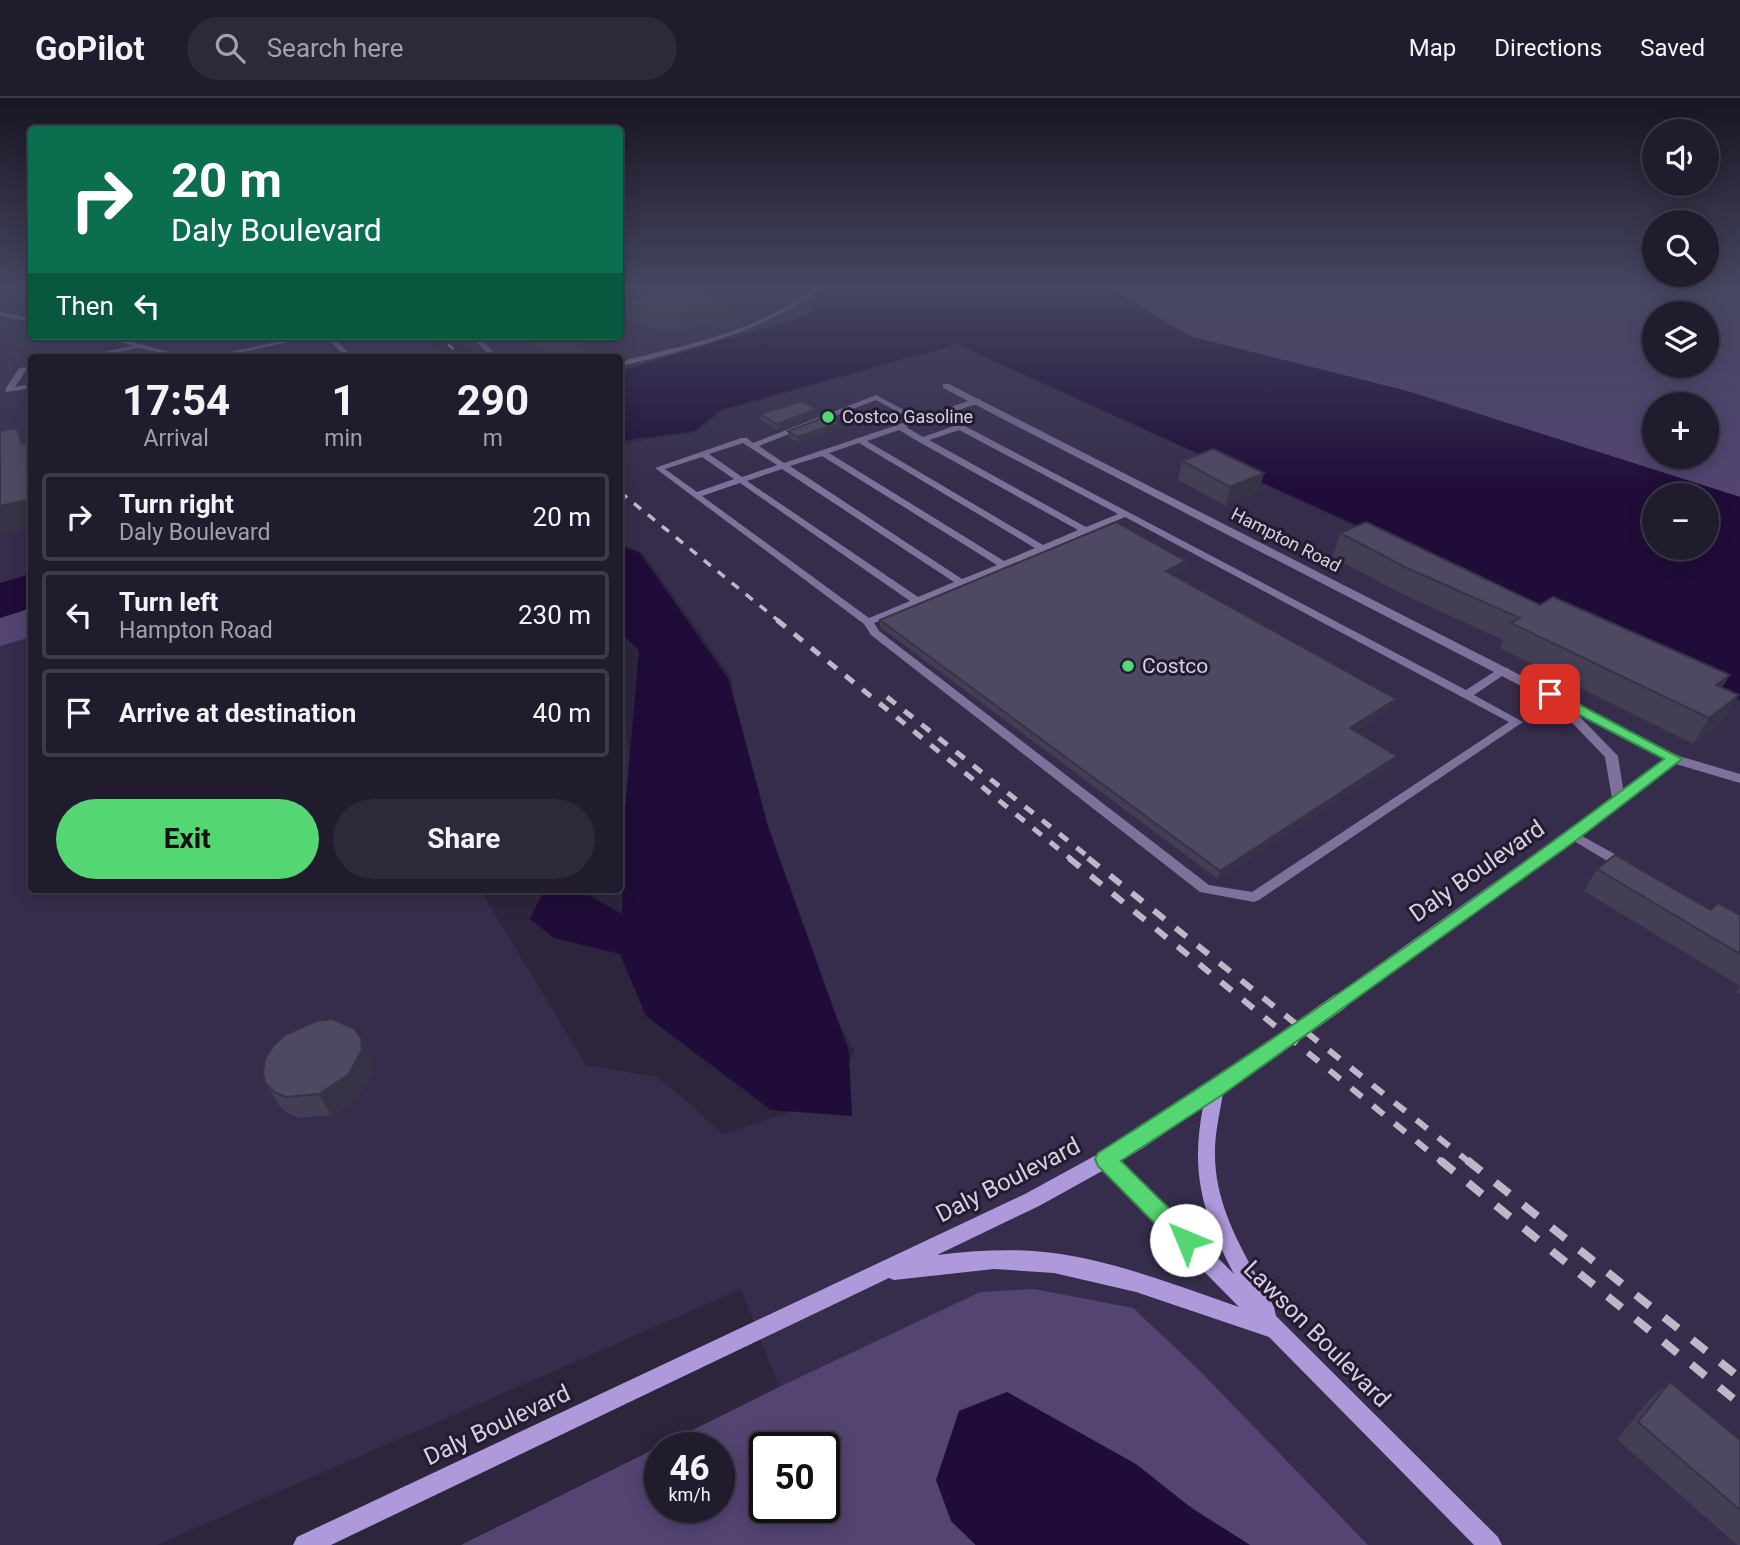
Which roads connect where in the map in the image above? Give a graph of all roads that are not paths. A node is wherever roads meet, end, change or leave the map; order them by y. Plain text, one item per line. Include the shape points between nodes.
1 (652, 356) edge
2 (623, 363) edge
3 (28, 369) edge
4 (946, 386) dead end
5 (28, 387) edge
6 (9, 390) junction
7 (0, 398) edge
8 (977, 401) junction
9 (919, 421) junction
10 (900, 427) junction
11 (860, 440) junction
12 (922, 440) junction
13 (752, 446) junction
14 (823, 453) junction
15 (703, 454) junction
16 (784, 466) junction
17 (741, 480) junction
18 (696, 495) junction
19 (1125, 514) junction
20 (1086, 531) junction
21 (1043, 548) junction
22 (1004, 565) junction
23 (962, 583) junction
24 (918, 601) junction
25 (868, 622) junction
26 (1504, 670) junction
27 (1550, 694) junction
28 (1466, 695) junction
29 (1674, 759) junction
30 (1740, 779) edge
31 (1618, 801) junction
32 (1573, 835) junction
33 (1632, 870) edge
34 (1223, 1084) junction
35 (1106, 1159) junction
36 (880, 1272) junction
37 (1274, 1328) junction
38 (304, 1545) edge
39 (1490, 1545) edge

1 - 2 lane
3 - 6 lane via 22,370
4 - 8 street, Hampton Road
5 - 6 lane
6 - 7 lane
8 - 9 lane
8 - 26 street, Hampton Road
9 - 10 lane
9 - 13 lane via 876,397
10 - 11 lane
10 - 12 lane
11 - 14 lane
11 - 21 lane
12 - 19 lane via 960,427
12 - 20 lane
13 - 15 lane via 744,440
13 - 16 lane
14 - 16 lane
14 - 22 lane
15 - 17 lane
15 - 18 lane via 659,468
16 - 17 lane
16 - 23 lane
17 - 18 lane
17 - 24 lane
18 - 25 lane
19 - 20 lane
19 - 28 lane
20 - 21 lane
21 - 22 lane
22 - 23 lane
23 - 24 lane
24 - 25 lane
25 - 28 lane via 875,633 1205,889 1254,897 1517,722
26 - 27 street, Hampton Road
26 - 28 lane
27 - 29 street, Hampton Road
27 - 31 street, Hampton Road via 1611,757
29 - 30 street, Hampton Road
29 - 31 main road, Daly Boulevard
31 - 32 main road, Daly Boulevard
32 - 33 lane
32 - 34 main road, Daly Boulevard, bridge
34 - 35 main road, Daly Boulevard
34 - 37 main road via 1206,1142 1208,1185 1219,1219
35 - 36 main road, Daly Boulevard
35 - 37 main road, Lawson Boulevard
36 - 37 main road via 981,1258 1053,1262
36 - 38 main road, Daly Boulevard
37 - 39 main road, Lawson Boulevard

